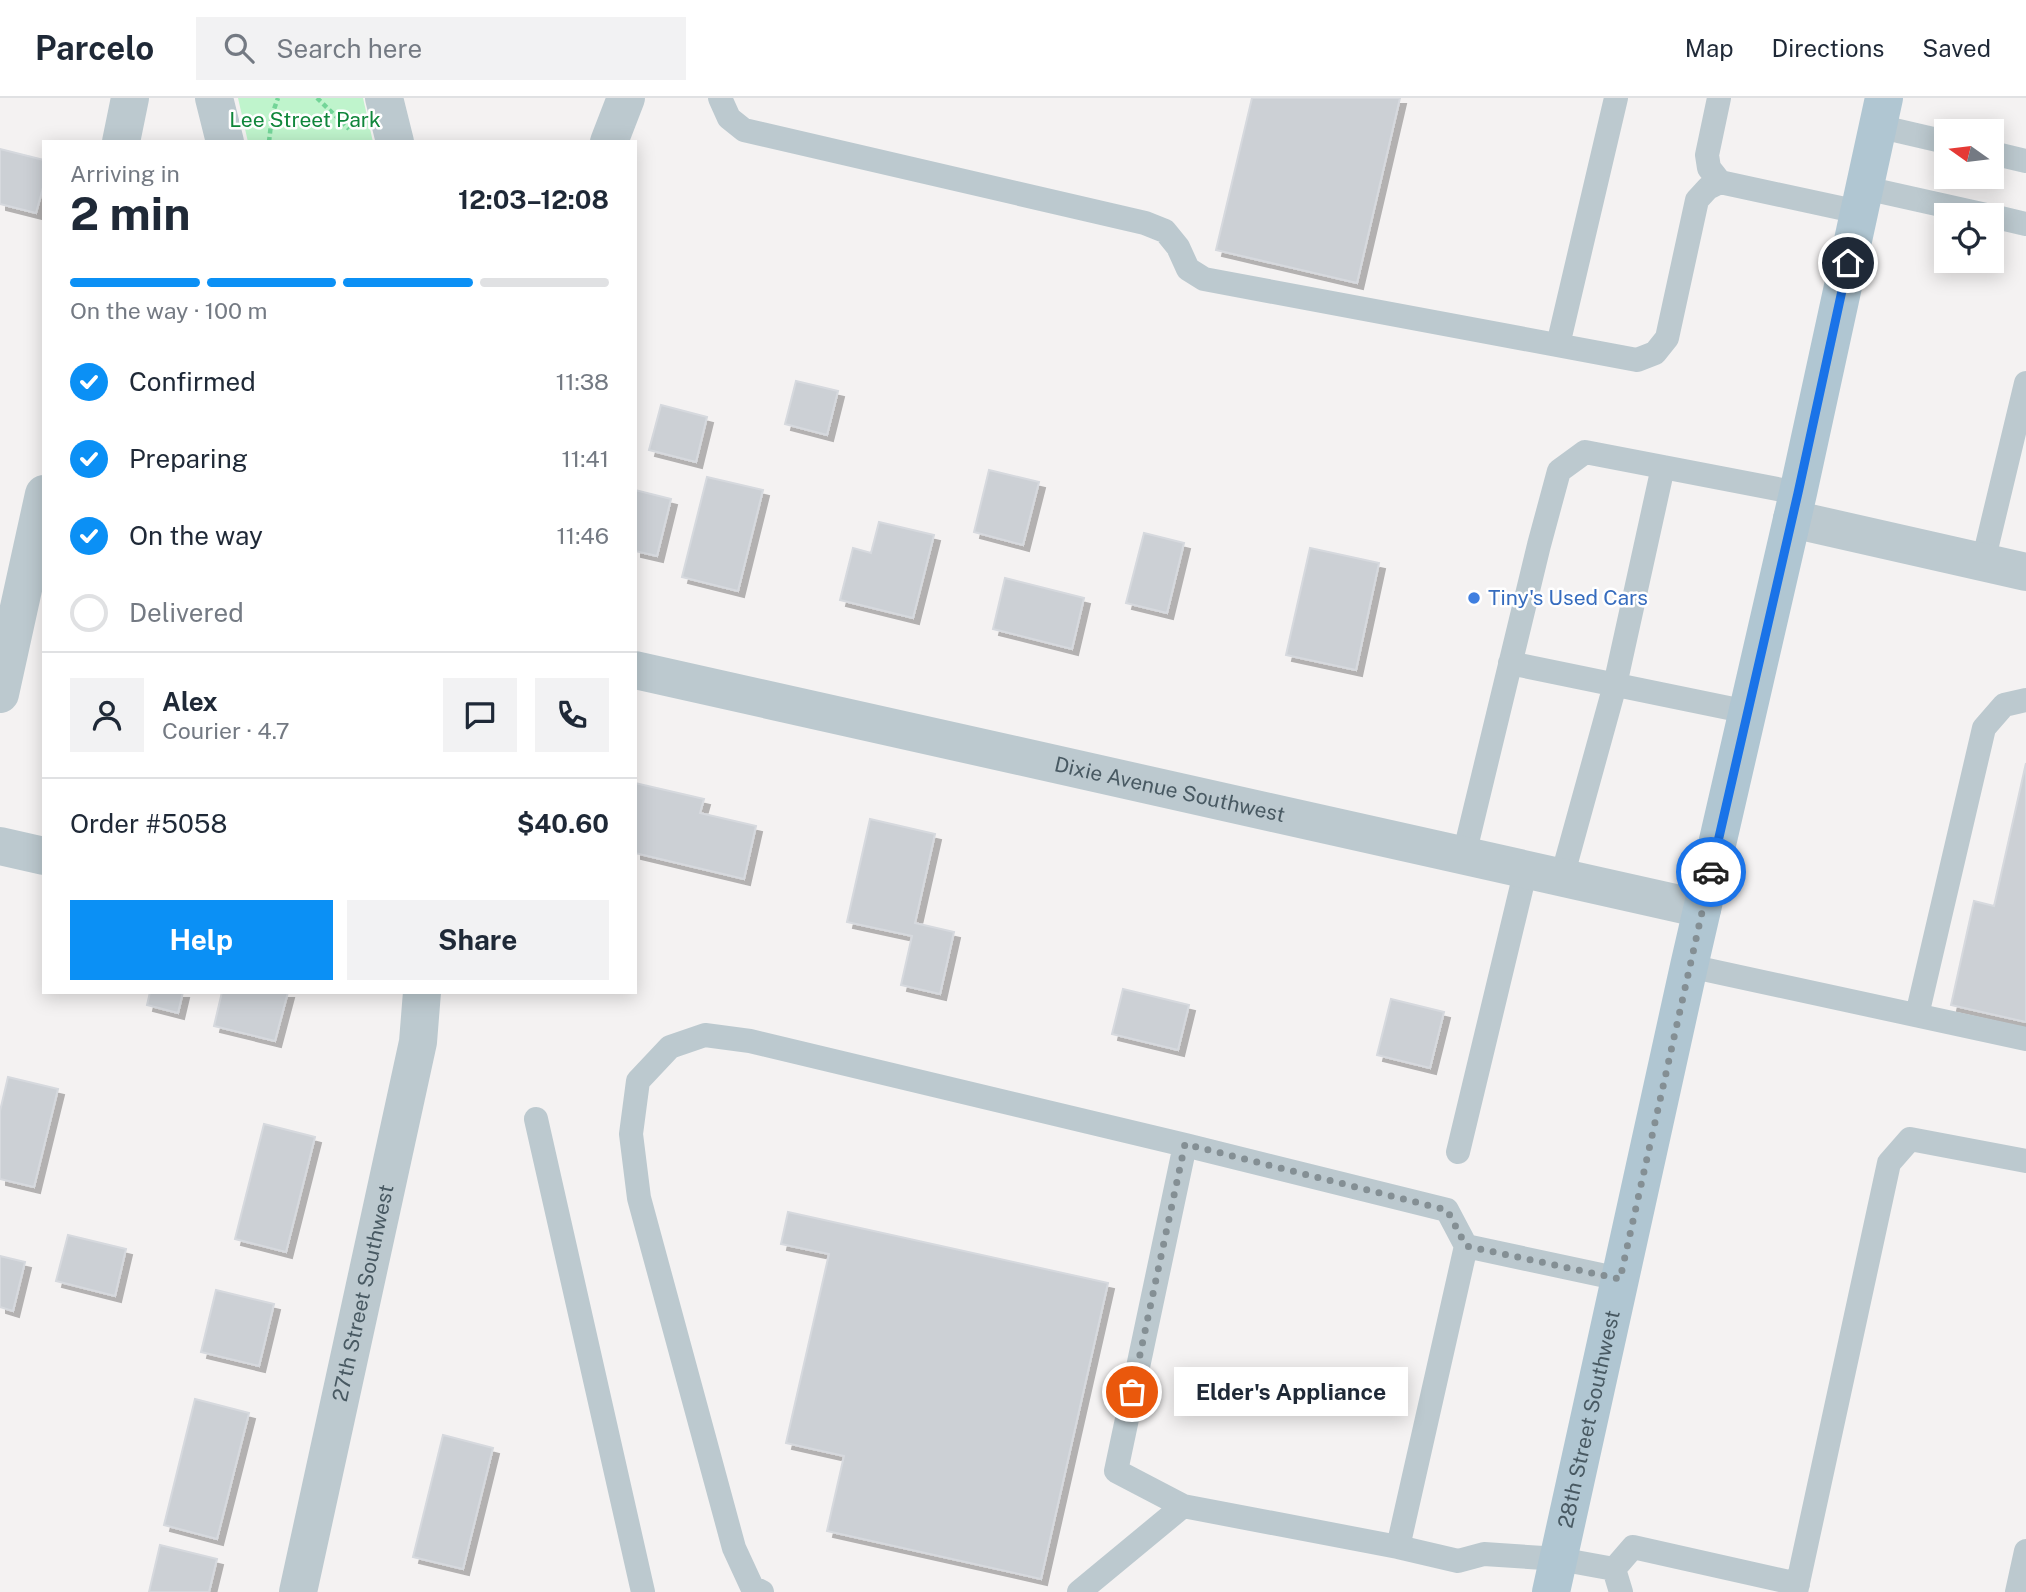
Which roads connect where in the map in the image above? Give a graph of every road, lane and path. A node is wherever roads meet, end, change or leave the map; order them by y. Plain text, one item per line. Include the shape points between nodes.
1 (130, 98) edge
2 (214, 98) edge
3 (278, 98) edge
4 (317, 98) edge
5 (384, 98) edge
6 (626, 98) edge
7 (720, 98) edge
8 (1616, 98) edge
9 (1719, 98) edge
10 (1880, 112) edge
11 (353, 132) dead end
12 (1934, 137) edge
13 (121, 140) edge
14 (224, 140) edge
15 (269, 140) edge
16 (394, 140) edge
17 (610, 140) edge
18 (2004, 156) edge
19 (2026, 161) edge
20 (1720, 183) junction
21 (1862, 200) junction
22 (1934, 209) edge
23 (2004, 219) edge
24 (2026, 224) edge
25 (1559, 345) junction
26 (2026, 383) edge
27 (2019, 445) edge
28 (1663, 467) junction
29 (42, 503) edge
30 (1795, 506) junction
31 (1983, 562) junction
32 (2026, 572) edge
33 (1510, 663) junction
34 (637, 670) edge
35 (1615, 685) junction
36 (0, 694) edge
37 (2026, 700) edge
38 (1748, 712) junction
39 (0, 846) edge
40 (1464, 855) junction
41 (42, 856) edge
42 (1544, 873) junction
43 (1702, 909) junction
44 (1689, 966) junction
45 (422, 994) edge
46 (1917, 1015) junction
47 (2026, 1039) edge
48 (536, 1119) dead end
49 (1185, 1144) junction
50 (1458, 1152) dead end
51 (2026, 1161) edge
52 (1466, 1246) junction
53 (1620, 1279) junction
54 (1183, 1506) junction
55 (1398, 1547) junction
56 (2026, 1551) edge
57 (1555, 1576) edge
58 (1617, 1581) edge
59 (1797, 1588) edge
60 (298, 1592) edge
61 (643, 1592) edge
62 (762, 1592) edge
63 (1079, 1592) edge
64 (2017, 1592) edge

1 - 13 street
2 - 14 street
3 - 15 path
4 - 11 path
5 - 16 street
6 - 17 street
7 - 25 lane via 729,118 744,130 1145,223 1165,231 1188,269 1204,279
8 - 25 lane
9 - 20 lane via 1707,155 1709,168
10 - 12 lane
10 - 21 main road, 28th Street Southwest
18 - 19 lane
20 - 21 lane
20 - 25 lane via 1708,187 1697,200 1667,338 1655,353 1637,360
21 - 22 lane
21 - 30 main road, 28th Street Southwest
23 - 24 lane
26 - 27 lane
27 - 31 lane
28 - 30 lane
28 - 33 lane via 1585,452 1559,471
28 - 35 lane
29 - 36 street
30 - 31 street
30 - 38 main road, 28th Street Southwest
31 - 32 street
33 - 35 lane
33 - 40 lane
34 - 40 street, Dixie Avenue Southwest
35 - 38 lane
35 - 42 lane
37 - 46 lane via 2004,705 1984,728
38 - 43 main road, 28th Street Southwest
39 - 41 street
40 - 42 street, Dixie Avenue Southwest
42 - 43 street, Dixie Avenue Southwest
42 - 50 lane
43 - 44 main road, 28th Street Southwest
44 - 46 lane
44 - 53 main road, 28th Street Southwest
45 - 60 street, 27th Street Southwest via 418,1042
46 - 47 lane
48 - 61 lane
49 - 52 lane via 1447,1210
49 - 54 lane via 1116,1471
49 - 62 lane via 750,1041 705,1034 670,1047 638,1082 631,1134 639,1198 734,1548 752,1587
51 - 59 lane via 1910,1139 1889,1163
52 - 53 lane
52 - 55 lane
53 - 57 main road, 28th Street Southwest
54 - 55 lane
54 - 63 lane
55 - 57 lane via 1458,1562 1484,1554
56 - 64 lane
57 - 58 lane
58 - 59 lane via 1633,1546

